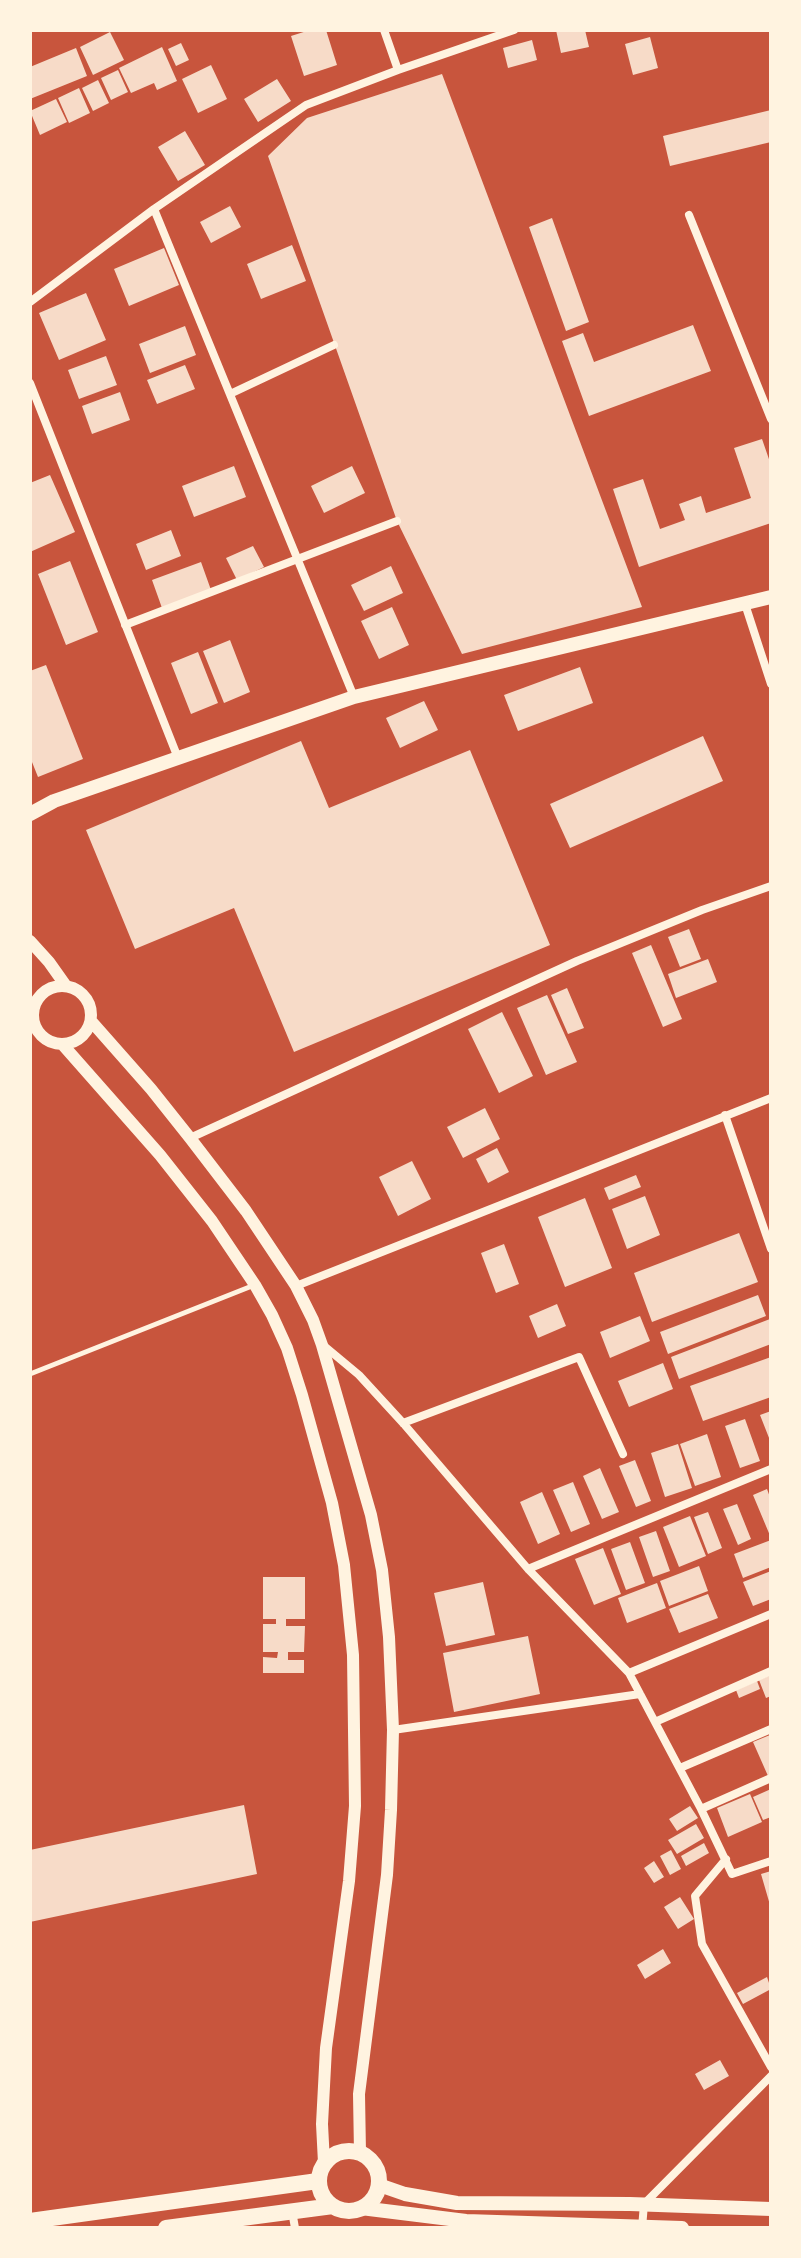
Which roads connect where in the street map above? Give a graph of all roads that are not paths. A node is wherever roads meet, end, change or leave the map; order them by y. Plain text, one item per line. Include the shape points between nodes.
1 (384, 30) edge
2 (514, 30) edge
3 (398, 70) junction
4 (154, 209) junction
5 (689, 215) dead end
6 (30, 302) edge
7 (334, 345) dead end
8 (30, 383) edge
9 (230, 394) junction
10 (771, 419) edge
11 (397, 521) dead end
12 (298, 560) junction
13 (771, 597) edge
14 (745, 604) junction
15 (125, 625) junction
16 (771, 684) edge
17 (354, 697) junction
18 (178, 758) junction
19 (30, 814) edge
20 (771, 886) edge
21 (30, 941) edge
22 (66, 986) junction
23 (31, 1012) edge
24 (91, 1021) junction
25 (34, 1034) edge
26 (63, 1045) junction
27 (771, 1098) edge
28 (725, 1115) junction
29 (190, 1138) junction
30 (771, 1249) edge
31 (255, 1285) junction
32 (296, 1286) junction
33 (322, 1345) junction
34 (30, 1374) edge
35 (403, 1423) junction
36 (623, 1454) dead end
37 (771, 1469) edge
38 (528, 1569) junction
39 (771, 1614) edge
40 (771, 1671) edge
41 (629, 1673) junction
42 (640, 1694) junction
43 (655, 1722) junction
44 (771, 1729) edge
45 (393, 1730) junction
46 (680, 1768) junction
47 (771, 1778) edge
48 (701, 1809) junction
49 (726, 1859) junction
50 (771, 1861) edge
51 (771, 2067) edge
52 (771, 2076) edge
53 (360, 2153) junction
54 (324, 2163) junction
55 (318, 2181) junction
56 (379, 2185) junction
57 (644, 2204) junction
58 (333, 2206) junction
59 (361, 2208) junction
60 (771, 2209) edge
61 (292, 2211) junction
62 (30, 2221) edge
63 (166, 2228) edge
64 (295, 2228) edge
65 (642, 2228) edge
66 (682, 2228) edge

1 - 3 street
2 - 3 street
3 - 4 street via 306,105
4 - 6 street
4 - 9 street
5 - 10 street
7 - 9 street
8 - 15 street
9 - 12 street
11 - 12 street
12 - 15 street
12 - 17 street
13 - 14 main road
14 - 16 street
14 - 17 main road
15 - 18 street
17 - 18 main road
18 - 19 main road
20 - 29 street via 577,961
21 - 22 street
22 - 23 street via 40,996
22 - 24 street via 82,994
23 - 25 street
24 - 26 street via 81,1037
24 - 29 street
25 - 26 street
26 - 31 street via 178,1177
27 - 28 street
28 - 30 street
28 - 32 street
29 - 32 street
31 - 34 lane
31 - 54 street via 287,1348 318,1450 341,1550 352,1640 355,1806 326,2048
32 - 33 street
33 - 35 street via 359,1375
33 - 45 street via 382,1570
35 - 36 street via 579,1357
35 - 38 street
37 - 38 street
38 - 41 street
39 - 41 street
40 - 43 street
41 - 42 street
42 - 43 street
42 - 45 street
43 - 46 street
44 - 46 street
45 - 53 street via 387,1875 359,2094
46 - 48 street
47 - 48 street
48 - 49 street
49 - 50 street via 732,1874
49 - 51 street via 695,1896 702,1944
52 - 57 street
53 - 54 main road via 341,2151
53 - 56 main road via 375,2165
54 - 55 main road
55 - 58 main road
55 - 62 main road
56 - 57 main road via 457,2203
56 - 59 main road
57 - 60 main road
57 - 65 street
58 - 59 main road
58 - 61 main road
59 - 65 main road via 466,2221
61 - 63 main road
61 - 64 street
65 - 66 main road

